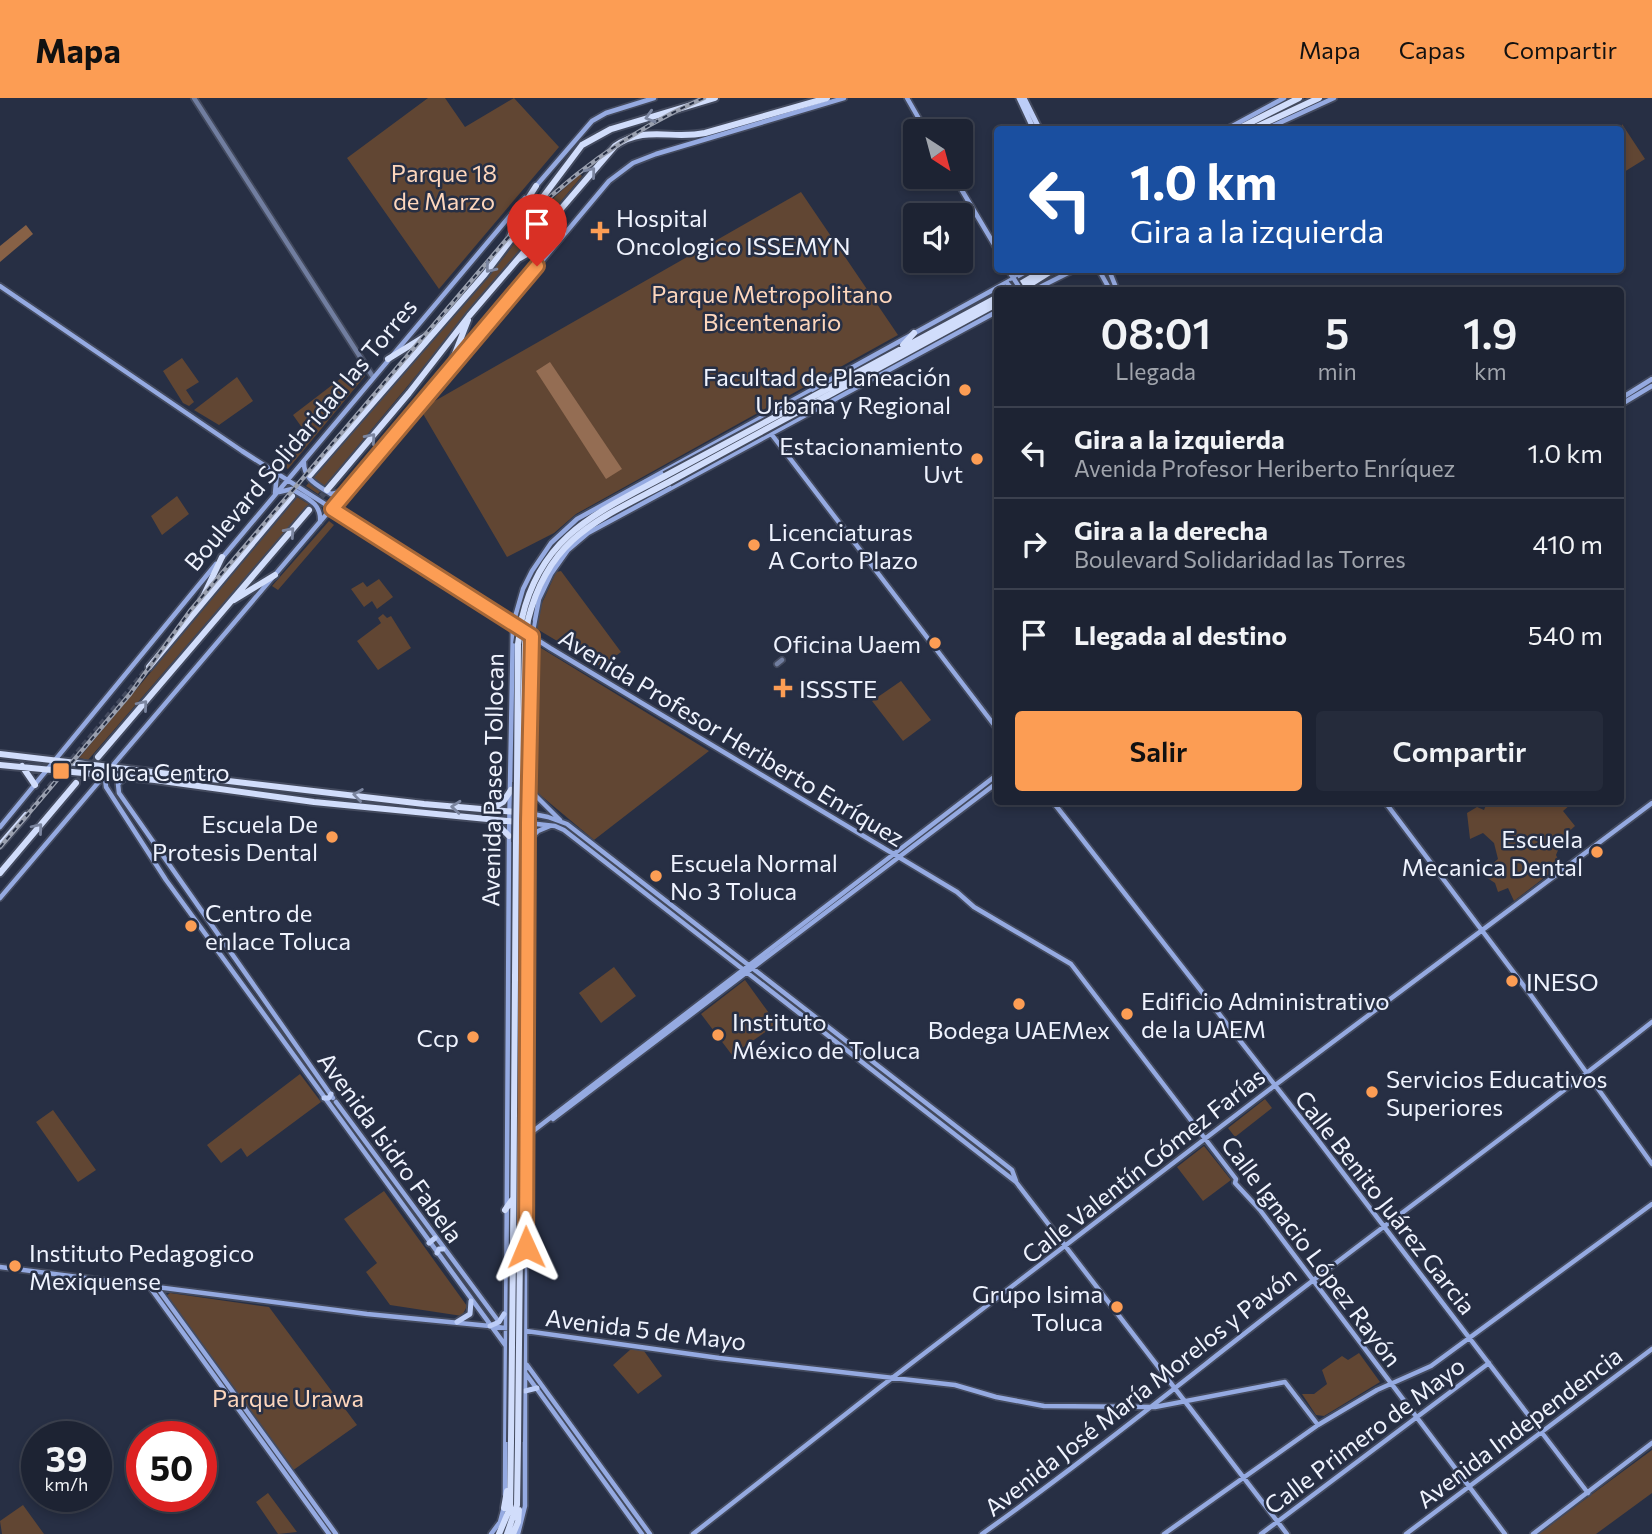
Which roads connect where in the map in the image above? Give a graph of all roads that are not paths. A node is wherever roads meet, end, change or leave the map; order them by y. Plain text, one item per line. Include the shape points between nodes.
1 (194, 98) edge
2 (654, 98) edge
3 (715, 98) edge
4 (827, 98) edge
5 (844, 98) edge
6 (907, 98) edge
7 (1019, 98) edge
8 (1024, 98) edge
9 (1284, 98) edge
10 (1300, 98) edge
11 (1319, 98) edge
12 (1334, 98) edge
13 (919, 119) edge
14 (1035, 126) edge
15 (1036, 126) edge
16 (1232, 126) edge
17 (1244, 126) edge
18 (1259, 126) edge
19 (1273, 126) edge
20 (536, 186) junction
21 (961, 189) edge
22 (563, 233) junction
23 (508, 243) junction
24 (994, 244) edge
25 (515, 261) junction
26 (1010, 273) edge
27 (1024, 273) edge
28 (1038, 273) edge
29 (1049, 273) edge
30 (1068, 273) edge
31 (1014, 279) junction
32 (0, 285) edge
33 (1010, 287) edge
34 (1012, 287) edge
35 (1019, 287) edge
36 (1026, 287) edge
37 (1040, 287) edge
38 (994, 296) edge
39 (994, 300) edge
40 (994, 305) edge
41 (994, 313) edge
42 (469, 316) junction
43 (432, 332) junction
44 (914, 333) junction
45 (900, 349) junction
46 (388, 359) junction
47 (901, 361) junction
48 (889, 362) junction
49 (447, 374) junction
50 (373, 377) junction
51 (1652, 379) edge
52 (1652, 386) edge
53 (1624, 396) edge
54 (816, 398) junction
55 (1624, 403) edge
56 (774, 408) junction
57 (759, 417) junction
58 (784, 425) junction
59 (770, 433) junction
60 (304, 460) junction
61 (277, 474) junction
62 (310, 475) dead end
63 (667, 479) junction
64 (287, 480) junction
65 (327, 489) tunnel mouth
66 (347, 490) junction
67 (275, 494) junction
68 (292, 496) dead end
69 (332, 509) junction
70 (309, 510) tunnel mouth
71 (612, 512) junction
72 (320, 522) junction
73 (582, 522) junction
74 (603, 524) junction
75 (567, 526) junction
76 (563, 538) junction
77 (222, 557) junction
78 (275, 575) junction
79 (225, 608) junction
80 (191, 617) junction
81 (525, 619) junction
82 (513, 624) junction
83 (532, 636) junction
84 (149, 667) tunnel mouth
85 (994, 725) edge
86 (0, 754) edge
87 (98, 757) tunnel mouth
88 (55, 760) junction
89 (0, 765) edge
90 (22, 766) junction
91 (113, 767) junction
92 (49, 768) junction
93 (105, 777) junction
94 (994, 777) edge
95 (126, 778) junction
96 (76, 783) tunnel mouth
97 (522, 784) junction
98 (35, 785) junction
99 (994, 785) edge
100 (511, 793) junction
101 (531, 793) junction
102 (1652, 803) edge
103 (1055, 805) edge
104 (1387, 805) edge
105 (488, 810) junction
106 (510, 810) junction
107 (528, 813) junction
108 (26, 815) tunnel mouth
109 (489, 819) junction
110 (560, 820) junction
111 (509, 821) junction
112 (528, 823) junction
113 (552, 825) junction
114 (0, 827) edge
115 (519, 841) junction
116 (0, 845) edge
117 (892, 855) junction
118 (898, 858) junction
119 (0, 873) edge
120 (957, 892) joint
121 (0, 898) edge
122 (1483, 931) junction
123 (748, 970) junction
124 (511, 997) junction
125 (528, 999) junction
126 (522, 1011) junction
127 (1652, 1022) edge
128 (1587, 1076) junction
129 (520, 1082) junction
130 (1274, 1086) junction
131 (324, 1098) junction
132 (333, 1098) junction
133 (528, 1101) junction
134 (527, 1138) junction
135 (1206, 1139) junction
136 (506, 1142) junction
137 (989, 1152) junction
138 (517, 1153) junction
139 (984, 1158) junction
140 (1652, 1164) edge
141 (525, 1179) junction
142 (1016, 1182) junction
143 (521, 1191) junction
144 (513, 1198) junction
145 (1652, 1204) edge
146 (505, 1210) junction
147 (1384, 1227) junction
148 (435, 1238) junction
149 (429, 1243) junction
150 (1067, 1246) junction
151 (443, 1249) junction
152 (516, 1249) junction
153 (437, 1253) junction
154 (0, 1267) edge
155 (1313, 1280) junction
156 (149, 1286) junction
157 (156, 1286) junction
158 (177, 1289) junction
159 (165, 1299) junction
160 (471, 1301) junction
161 (527, 1310) junction
162 (504, 1312) junction
163 (457, 1322) junction
164 (499, 1322) junction
165 (490, 1326) junction
166 (505, 1329) junction
167 (526, 1331) junction
168 (1469, 1339) junction
169 (505, 1345) junction
170 (1652, 1349) edge
171 (202, 1353) junction
172 (526, 1363) junction
173 (1489, 1363) junction
174 (526, 1373) junction
175 (894, 1377) junction
176 (505, 1384) junction
177 (1391, 1384) junction
178 (525, 1388) junction
179 (537, 1388) junction
180 (1175, 1388) junction
181 (1187, 1402) junction
182 (1149, 1408) junction
183 (1416, 1418) junction
184 (1318, 1425) junction
185 (1542, 1432) junction
186 (514, 1442) junction
187 (1652, 1443) edge
188 (511, 1475) junction
189 (1244, 1477) junction
190 (1469, 1487) junction
191 (1588, 1493) junction
192 (504, 1508) junction
193 (1278, 1521) junction
194 (514, 1531) edge
195 (329, 1534) edge
196 (337, 1534) edge
197 (491, 1534) edge
198 (499, 1534) edge
199 (507, 1534) edge
200 (642, 1534) edge
201 (650, 1534) edge
202 (693, 1534) edge
203 (982, 1534) edge
204 (1164, 1534) edge
205 (1261, 1534) edge
206 (1287, 1534) edge
207 (1406, 1534) edge
208 (1505, 1534) edge
209 (1533, 1534) edge

1 - 50 street
2 - 20 main road, Boulevard Solidaridad las Torres via 592,121
3 -> 23 highway, Boulevard Solidaridad las Torres via 611,129 586,142
25 -> 4 highway via 604,156 627,138 698,135
5 - 22 main road via 633,163 609,181
6 - 13 main road
7 - 14 main road
8 - 15 main road
9 - 16 main road
10 - 17 highway
11 - 18 highway
12 - 19 main road
20 - 23 highway via 518,214
20 - 46 main road, Boulevard Solidaridad las Torres
21 - 24 main road
22 - 25 highway
22 - 49 main road
23 -> 43 highway, Boulevard Solidaridad las Torres
25 - 42 highway
26 - 31 main road
27 - 31 main road, Avenida Paseo Tollocan
28 - 34 highway, Avenida Paseo Tollocan
29 - 36 highway
30 - 37 main road
31 - 33 main road, Avenida Paseo Tollocan
31 - 35 main road, bridge
32 - 61 main road, Avenida Profesor Heriberto Enríquez
38 - 44 main road, Avenida Paseo Tollocan
39 - 45 highway, Avenida Paseo Tollocan
40 - 48 highway, Avenida Paseo Tollocan
41 - 47 main road, Avenida Paseo Tollocan
42 - 49 highway
65 -> 42 highway
43 - 46 highway
43 - 62 highway, Boulevard Solidaridad las Torres
44 - 45 highway
44 - 56 main road, Avenida Paseo Tollocan
45 - 54 highway, Avenida Paseo Tollocan
46 - 50 main road, Boulevard Solidaridad las Torres
47 - 48 highway
47 - 58 main road, Avenida Paseo Tollocan
48 - 54 highway, Avenida Paseo Tollocan
49 - 66 main road
50 - 60 main road, Boulevard Solidaridad las Torres
51 - 53 main road
52 - 55 main road
54 - 63 highway, Avenida Paseo Tollocan, bridge
56 - 57 main road, Avenida Paseo Tollocan
56 - 58 main road via 773,418
57 - 59 main road
57 - 75 main road, Avenida Paseo Tollocan
58 - 59 main road, Avenida Paseo Tollocan
59 - 74 main road, Avenida Paseo Tollocan
59 - 85 main road
60 - 64 main road, Boulevard Solidaridad las Torres
60 - 66 main road via 304,472 312,482 331,494
61 - 64 main road, Avenida Profesor Heriberto Enríquez
61 - 67 main road
63 - 71 highway, Avenida Paseo Tollocan
63 - 73 highway, Avenida Paseo Tollocan
64 - 67 main road, Boulevard Solidaridad las Torres
64 - 69 main road, Avenida Profesor Heriberto Enríquez
66 - 69 main road
67 - 72 main road via 290,489 304,497 319,508
67 - 77 main road, Boulevard Solidaridad las Torres
68 - 80 highway, Boulevard Solidaridad las Torres
69 - 72 main road
69 - 82 main road, Avenida Profesor Heriberto Enríquez
79 -> 70 highway
71 - 74 highway
71 - 81 highway, Avenida Paseo Tollocan via 577,534 555,558
72 - 78 main road
73 - 75 highway
73 - 76 highway, Avenida Paseo Tollocan
74 - 83 main road, Avenida Paseo Tollocan via 573,545 551,574 539,599
75 - 76 highway
75 - 82 main road, Avenida Paseo Tollocan via 532,571
76 - 81 highway, Avenida Paseo Tollocan via 537,573
77 - 80 highway
77 - 88 main road, Boulevard Solidaridad las Torres
78 - 79 highway
78 - 91 main road
87 -> 79 highway
80 - 84 highway, Boulevard Solidaridad las Torres
81 - 97 highway, Avenida Paseo Tollocan, bridge
82 - 83 main road, Avenida Profesor Heriberto Enríquez
82 - 100 main road, Avenida Paseo Tollocan
83 - 97 main road, Avenida Paseo Tollocan
83 - 117 main road, Avenida Profesor Heriberto Enríquez
86 - 88 highway
88 - 91 highway
88 - 92 main road, Boulevard Solidaridad las Torres
89 - 90 highway
90 - 92 highway
90 - 98 highway
91 - 93 main road
105 -> 91 highway
92 - 93 highway
92 - 98 main road, Boulevard Solidaridad las Torres
93 - 95 highway
93 - 121 main road
93 - 131 main road, Avenida Isidro Fabela via 106,787 166,880
94 - 117 main road
95 - 109 highway
95 - 132 main road, Avenida Isidro Fabela via 117,784 119,793
119 -> 96 highway
97 - 101 main road
97 - 115 highway, Avenida Paseo Tollocan, bridge
98 - 114 main road, Boulevard Solidaridad las Torres
99 - 118 main road
100 - 101 main road via 519,801
100 - 105 highway
100 - 106 main road, Avenida Paseo Tollocan
101 - 107 main road, Avenida Paseo Tollocan
101 - 110 main road
102 - 122 main road, Calle Valentín Gómez Farías
103 - 130 main road, Calle Benito Juárez Garcia
104 - 122 main road
105 - 106 highway
106 - 107 highway
106 - 111 main road, Avenida Paseo Tollocan
107 - 110 main road
107 - 112 main road, Avenida Paseo Tollocan
108 - 116 highway
109 - 111 highway
109 - 115 highway
110 - 123 main road
111 - 112 highway
111 - 115 main road, Avenida Paseo Tollocan
112 - 113 main road
112 - 115 main road, Avenida Paseo Tollocan
113 - 115 main road
113 - 123 main road
115 - 124 highway, Avenida Paseo Tollocan
115 - 125 main road, Avenida Paseo Tollocan
115 - 126 highway, Avenida Paseo Tollocan
117 - 118 main road, Avenida Profesor Heriberto Enríquez
117 - 123 main road
118 - 120 main road, Avenida Profesor Heriberto Enríquez
118 - 123 main road
120 - 135 main road, Calle Ignacio López Rayón via 1071,964
122 - 128 main road
122 - 130 main road, Calle Valentín Gómez Farías
123 - 134 main road
123 - 137 main road
123 - 139 main road
124 - 136 main road, Avenida Paseo Tollocan
124 - 138 highway, Avenida Paseo Tollocan
125 - 126 highway
125 - 133 main road, Avenida Paseo Tollocan
126 - 129 highway, Avenida Paseo Tollocan
127 - 128 main road, Avenida José María Morelos y Pavón
128 - 140 main road
128 - 147 main road, Avenida José María Morelos y Pavón
129 - 133 highway
129 - 138 highway, Avenida Paseo Tollocan
130 - 135 main road, Calle Valentín Gómez Farías
130 - 147 main road, Calle Benito Juárez Garcia
131 - 132 main road
131 - 149 main road, Avenida Isidro Fabela
132 - 148 main road, Avenida Isidro Fabela
133 - 134 main road, Avenida Paseo Tollocan
134 - 138 highway
134 - 141 main road, Avenida Paseo Tollocan
135 - 150 main road, Calle Valentín Gómez Farías
135 - 155 main road, Calle Ignacio López Rayón
136 - 138 highway
136 - 146 main road, Avenida Paseo Tollocan
137 - 139 main road
137 - 142 main road via 1012,1170
138 - 143 highway, Avenida Paseo Tollocan
138 - 144 highway, Avenida Paseo Tollocan
139 - 142 main road
141 - 143 highway
141 - 161 main road, Avenida Paseo Tollocan
142 - 150 main road
143 - 152 highway, Avenida Paseo Tollocan
144 - 146 highway
144 - 152 highway, Avenida Paseo Tollocan
145 - 168 main road
146 - 162 main road, Avenida Paseo Tollocan
147 - 155 main road, Avenida José María Morelos y Pavón
147 - 168 main road, Calle Benito Juárez Garcia
148 - 149 main road
148 - 151 main road, Avenida Isidro Fabela
149 - 153 main road, Avenida Isidro Fabela
150 - 175 main road, Calle Valentín Gómez Farías
150 - 180 main road
151 - 153 main road
151 - 164 main road, Avenida Isidro Fabela
152 - 186 highway, Avenida Paseo Tollocan, bridge
153 - 160 main road, Avenida Isidro Fabela
154 - 156 main road, Avenida 5 de Mayo
155 - 177 main road, Calle Ignacio López Rayón
155 - 180 main road, Avenida José María Morelos y Pavón
156 - 157 main road, Avenida 5 de Mayo
156 - 171 main road
157 - 158 main road, Avenida 5 de Mayo
157 - 159 main road
158 - 159 main road
158 - 163 main road, Avenida 5 de Mayo
159 - 171 main road
160 - 163 main road via 470,1314
160 - 165 main road, Avenida Isidro Fabela
161 - 162 main road via 514,1317
161 - 167 main road, Avenida Paseo Tollocan
162 - 164 main road
162 - 166 main road, Avenida Paseo Tollocan
163 - 165 main road, Avenida 5 de Mayo
164 - 165 main road
164 - 166 main road, Avenida Isidro Fabela
165 - 166 main road, Avenida 5 de Mayo
165 - 169 main road, Avenida Isidro Fabela
166 - 167 main road, Avenida 5 de Mayo
166 - 169 main road, Avenida Paseo Tollocan
166 - 172 main road, Avenida Isidro Fabela
167 - 172 main road, Avenida Paseo Tollocan
167 - 175 main road, Avenida 5 de Mayo
168 - 173 main road, Calle Benito Juárez Garcia
168 - 177 main road via 1427,1369
169 - 174 main road, Avenida Isidro Fabela
169 - 176 main road, Avenida Paseo Tollocan
170 - 185 main road, Avenida Independencia
171 - 195 main road
171 - 196 main road
172 - 174 main road, Avenida Paseo Tollocan
172 - 201 main road, Avenida Isidro Fabela
173 - 183 main road, Calle Primero de Mayo
173 - 185 main road, Calle Benito Juárez Garcia
174 - 178 main road, Avenida Paseo Tollocan
174 - 179 main road, Avenida Isidro Fabela
175 - 182 main road, Avenida 5 de Mayo via 956,1385 1044,1406
175 - 202 main road, Calle Valentín Gómez Farías
176 - 178 main road via 515,1378
176 - 192 main road, Avenida Paseo Tollocan
177 - 183 main road, Calle Ignacio López Rayón
177 - 184 main road
178 - 179 main road
178 - 194 main road, Avenida Paseo Tollocan via 525,1506
179 - 200 main road, Avenida Isidro Fabela
180 - 181 main road
180 - 182 main road, Avenida José María Morelos y Pavón
181 - 182 main road, Avenida 5 de Mayo
181 - 184 main road, Avenida 5 de Mayo via 1285,1382
181 - 189 main road
182 - 203 main road, Avenida José María Morelos y Pavón
183 - 190 main road, Calle Ignacio López Rayón
183 - 193 main road, Calle Primero de Mayo
184 - 189 main road
185 - 190 main road, Avenida Independencia
185 - 191 main road, Calle Benito Juárez Garcia
186 - 188 highway, Avenida Paseo Tollocan
186 - 194 highway, Avenida Paseo Tollocan
187 - 191 main road
188 - 192 highway
188 - 194 highway, Avenida Paseo Tollocan
189 - 193 main road
189 - 204 main road
190 - 207 main road, Avenida Independencia
190 - 208 main road, Calle Ignacio López Rayón
191 - 209 main road
192 - 197 main road, Avenida Paseo Tollocan
193 - 205 main road, Calle Primero de Mayo
193 - 206 main road
194 - 198 highway, Avenida Paseo Tollocan
194 - 199 highway, Avenida Paseo Tollocan

